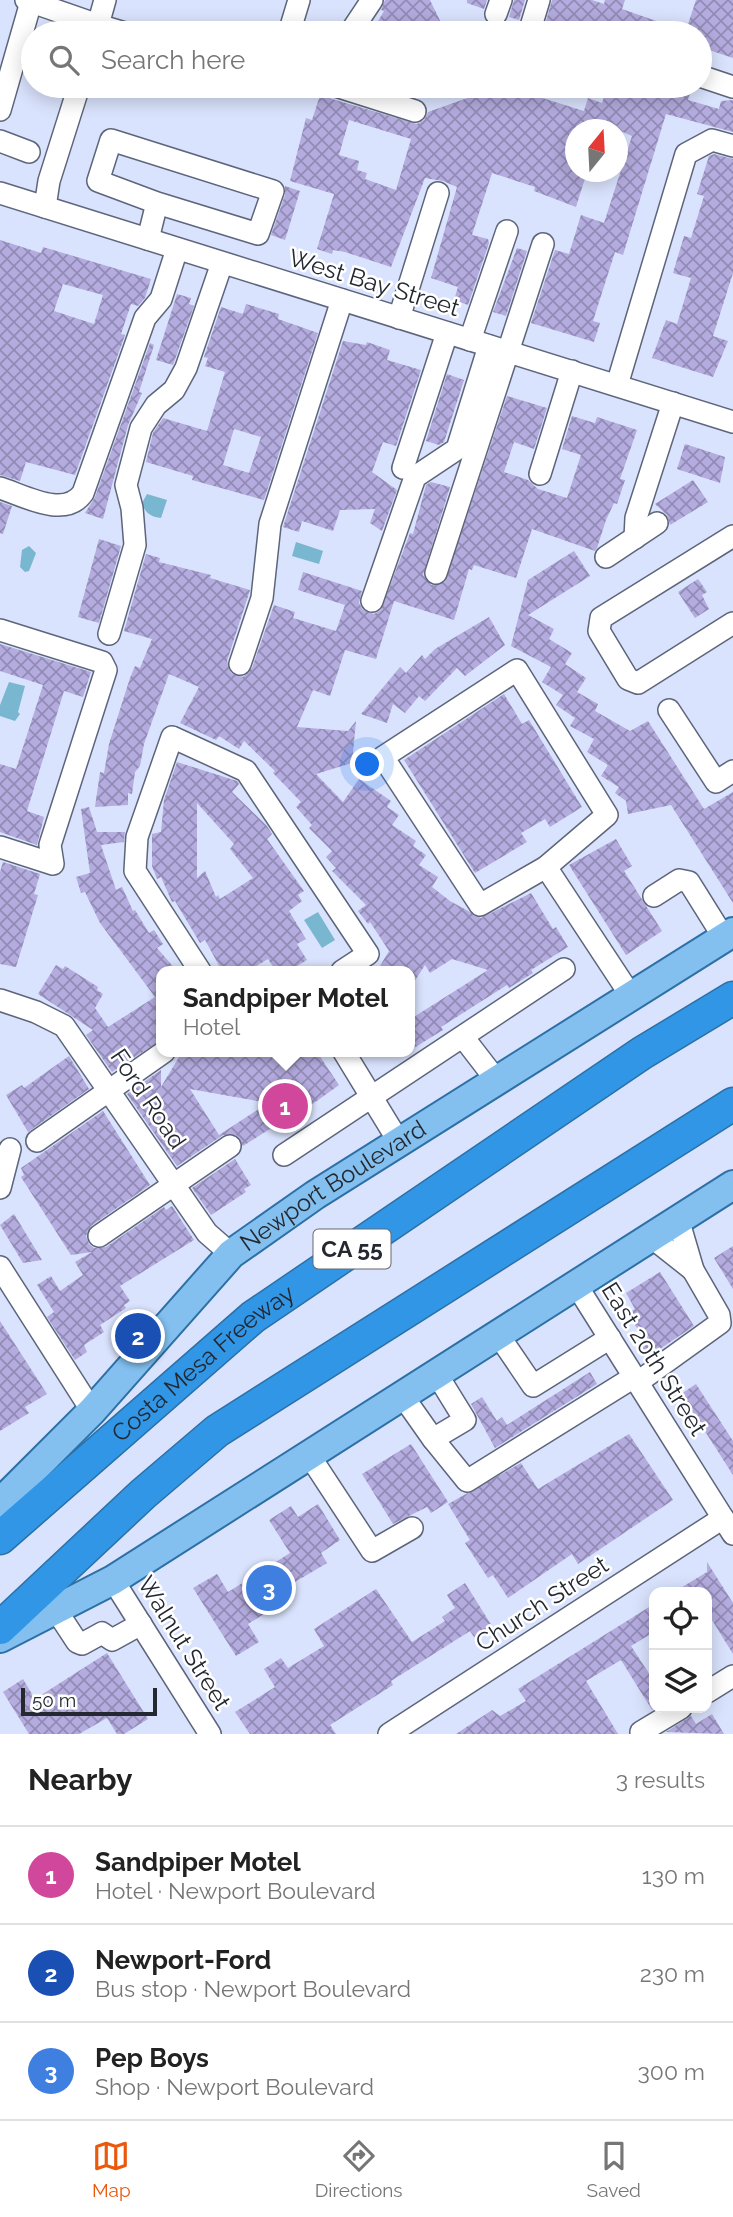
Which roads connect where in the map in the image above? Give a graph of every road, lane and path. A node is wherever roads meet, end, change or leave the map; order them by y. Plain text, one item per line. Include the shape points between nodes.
1 (105, 0) edge
2 (299, 0) edge
3 (372, 0) edge
4 (539, 0) edge
5 (39, 2) edge
6 (32, 21) edge
7 (80, 21) edge
8 (99, 21) edge
9 (293, 21) edge
10 (358, 21) edge
11 (532, 21) edge
12 (21, 52) edge
13 (712, 80) edge
14 (733, 87) edge
15 (75, 98) edge
16 (374, 98) edge
17 (0, 110) edge
18 (415, 111) dead end
19 (0, 141) edge
20 (733, 146) edge
21 (55, 163) junction
22 (0, 193) edge
23 (438, 193) dead end
24 (157, 203) junction
25 (45, 207) junction
26 (507, 231) dead end
27 (148, 239) junction
28 (543, 244) dead end
29 (177, 249) junction
30 (222, 263) junction
31 (342, 300) junction
32 (399, 318) junction
33 (447, 333) junction
34 (489, 346) junction
35 (572, 371) junction
36 (617, 385) junction
37 (673, 403) junction
38 (733, 422) edge
39 (404, 468) dead end
40 (540, 474) dead end
41 (0, 488) edge
42 (657, 523) dead end
43 (733, 536) edge
44 (635, 538) junction
45 (606, 557) dead end
46 (436, 573) dead end
47 (372, 601) dead end
48 (733, 623) edge
49 (0, 630) edge
50 (109, 634) dead end
51 (240, 664) dead end
52 (669, 710) dead end
53 (733, 771) edge
54 (0, 847) edge
55 (546, 867) junction
56 (654, 896) dead end
57 (729, 935) edge
58 (197, 966) edge
59 (350, 966) edge
60 (565, 970) dead end
61 (631, 996) junction
62 (733, 998) edge
63 (0, 1000) edge
64 (463, 1037) junction
65 (157, 1057) edge
66 (347, 1057) edge
67 (497, 1081) junction
68 (110, 1090) junction
69 (372, 1097) junction
70 (733, 1104) edge
71 (37, 1141) dead end
72 (399, 1142) junction
73 (230, 1146) dead end
74 (10, 1149) dead end
75 (284, 1155) dead end
76 (174, 1185) junction
77 (733, 1185) edge
78 (0, 1188) edge
79 (678, 1219) junction
80 (99, 1236) dead end
81 (650, 1236) junction
82 (231, 1254) junction
83 (0, 1267) edge
84 (693, 1270) junction
85 (575, 1283) junction
86 (497, 1333) junction
87 (610, 1338) junction
88 (436, 1373) junction
89 (636, 1380) junction
90 (402, 1395) junction
91 (92, 1411) junction
92 (433, 1439) junction
93 (309, 1455) junction
94 (2, 1499) edge
95 (728, 1526) edge
96 (412, 1528) dead end
97 (0, 1538) edge
98 (113, 1580) junction
99 (56, 1609) junction
100 (141, 1624) junction
101 (0, 1628) edge
102 (0, 1638) edge
103 (733, 1676) edge
104 (712, 1689) edge
105 (673, 1713) edge
106 (641, 1732) dead end
107 (210, 1734) edge
108 (389, 1734) edge

1 - 8 street
2 - 9 street
3 - 10 street
4 - 11 street
5 - 6 street
5 - 7 street
12 - 17 street
13 - 14 street
15 - 21 street
16 - 18 street
19 - 21 street
20 - 36 street via 712,140 686,155
21 - 25 street
22 - 25 street, West Bay Street
23 - 32 street
24 - 24 street via 258,234 273,191 111,139 98,181
24 - 27 street
25 - 27 street, West Bay Street
26 - 34 street
27 - 29 street, West Bay Street
28 - 34 street
29 - 30 street, West Bay Street
29 - 41 street via 161,299 145,318 83,493 64,507
30 - 31 street, West Bay Street
30 - 50 street via 186,368 142,428 126,485 135,545
31 - 32 street, West Bay Street
31 - 51 street via 270,524 262,598
32 - 33 street, West Bay Street
33 - 34 street, West Bay Street
33 - 39 street
34 - 35 street, West Bay Street
34 - 46 street
34 - 47 street via 457,449 415,477
35 - 36 street, West Bay Street
35 - 40 street
36 - 37 street, West Bay Street
37 - 38 street, West Bay Street
37 - 44 street via 635,518
42 - 44 street
43 - 48 street via 601,618 598,631 628,679 638,682
44 - 45 street
49 - 54 street via 102,662 106,670 50,845 53,864
52 - 53 street via 716,782
55 - 55 street via 607,815 517,670 383,757 480,905
55 - 61 street
56 - 57 street via 679,880 689,882
57 - 61 main road, Newport Boulevard
58 - 59 street via 135,871 137,836 172,737 246,771 368,954
60 - 64 street
61 - 67 main road, Newport Boulevard
62 - 97 highway, Costa Mesa Freeway / CA 55 via 642,1053 253,1317
63 - 68 street, Ford Road via 64,1026
64 - 67 street
64 - 69 street
65 - 68 street
66 - 69 street
67 - 72 main road, Newport Boulevard
68 - 71 street
68 - 76 street, Ford Road
69 - 72 street
69 - 75 street
70 - 101 highway via 217,1431
72 - 82 main road, Newport Boulevard
73 - 76 street
74 - 78 street
76 - 80 street
76 - 82 street, Ford Road via 207,1233
77 - 79 main road
79 - 81 main road
79 - 84 street
81 - 84 street
81 - 85 main road
82 - 91 main road, Newport Boulevard
83 - 91 street
84 - 89 street via 720,1323
85 - 86 main road
85 - 87 street, East 20th Street
86 - 87 street via 533,1386
86 - 88 main road
87 - 89 street, East 20th Street
88 - 90 main road
88 - 92 street via 466,1417
89 - 92 street via 467,1481
89 - 95 street, East 20th Street
90 - 92 street
90 - 93 main road
91 - 94 main road, Newport Boulevard
93 - 96 street via 372,1551
93 - 98 main road
95 - 108 street, Church Street
98 - 99 main road
98 - 100 street, Walnut Street
99 - 100 street via 82,1644 102,1633 112,1640
99 - 102 main road
100 - 107 street, Walnut Street
103 - 104 street
105 - 106 street

